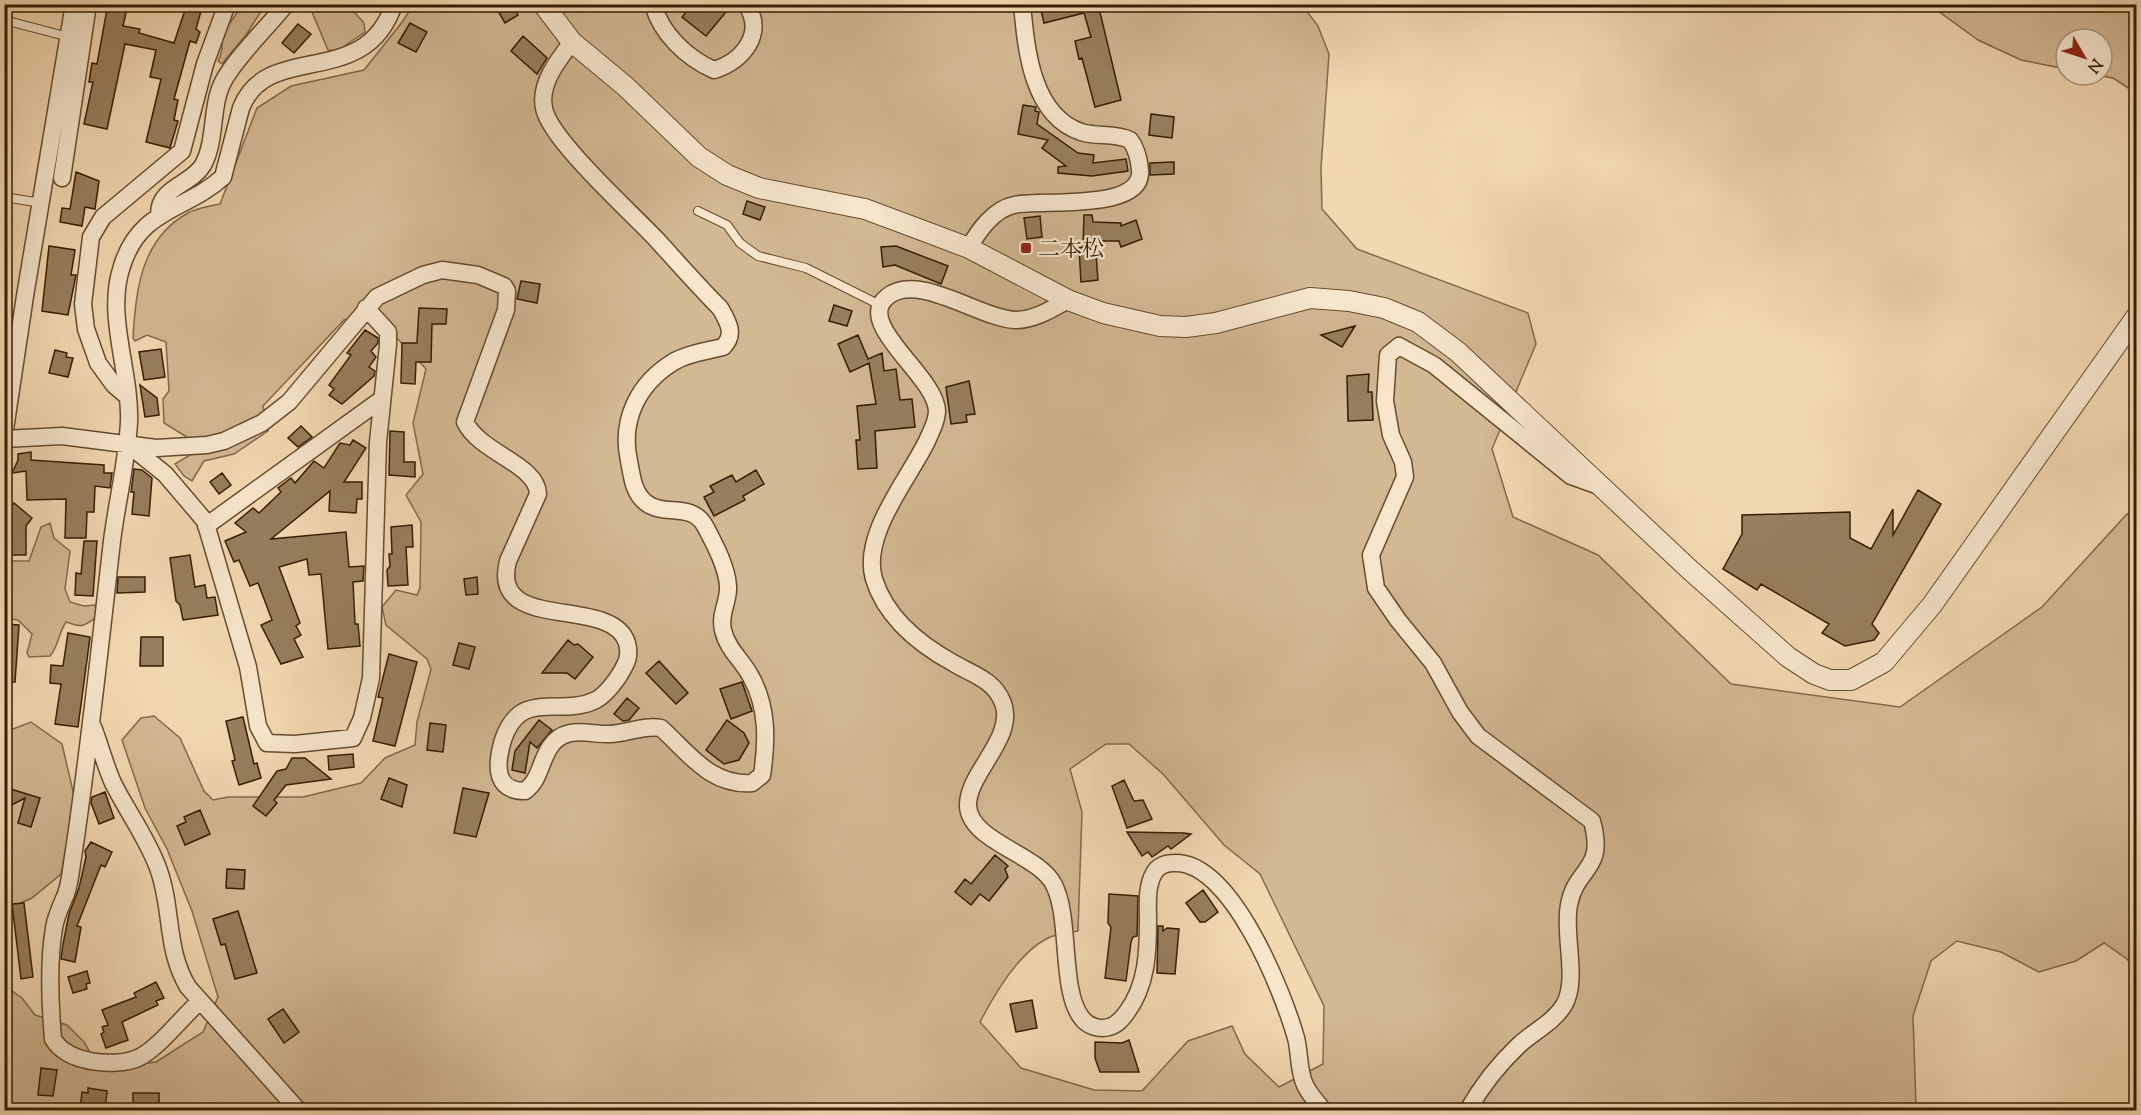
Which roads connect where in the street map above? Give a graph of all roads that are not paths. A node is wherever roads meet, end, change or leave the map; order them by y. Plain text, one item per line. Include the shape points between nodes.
1 (74, 4) edge
2 (88, 4) edge
3 (227, 4) edge
4 (286, 4) edge
5 (394, 4) edge
6 (543, 4) edge
7 (653, 4) edge
8 (746, 4) edge
9 (1022, 4) edge
10 (4, 20) edge
11 (69, 37) junction
12 (572, 42) junction
13 (62, 178) dead end
14 (4, 198) edge
15 (41, 203) junction
16 (698, 211) dead end
17 (159, 214) junction
18 (969, 248) junction
19 (1068, 300) junction
20 (880, 305) junction
21 (366, 308) junction
22 (2136, 317) edge
23 (128, 397) junction
24 (382, 399) junction
25 (4, 437) edge
26 (127, 443) junction
27 (1603, 488) junction
28 (206, 526) junction
29 (92, 724) junction
30 (200, 1001) junction
31 (298, 1110) edge
32 (1323, 1110) edge
33 (1468, 1110) edge

1 - 11 street
2 - 13 street
3 - 23 street via 205,64 182,151 103,217 91,237 83,304 86,329 99,363
4 - 17 street via 224,80 204,163 166,195
5 - 17 street via 373,38 346,58 282,70 259,81 241,108 223,177
6 - 12 street
7 - 8 street via 657,18 681,48 714,70 736,60 751,40 754,18
9 - 18 street via 1026,55 1035,83 1048,104 1080,132 1130,140 1141,177 1131,191 1114,198 1012,205 993,216
10 - 11 lane
11 - 15 street
12 - 18 street via 699,157 727,175 759,188 865,209
12 - 21 street via 553,68 544,92 548,122 720,308 729,324 731,335 723,347 675,361 640,394 627,418 625,442 636,493 649,505 697,515 716,550 728,587 720,619 723,634 751,676 759,696 766,733 762,775 752,783 730,782 714,776 661,728 650,726 608,734 588,730 567,734 551,745 536,780 525,791 512,790 502,782 502,743 514,719 536,706 597,700 626,664 627,643 623,633 612,624 534,607 508,590 508,561 538,487 527,473 470,433 465,422 506,310 504,286 478,275 442,270 401,285 377,297
14 - 15 lane
15 - 25 street
16 - 20 lane via 726,225 740,243 758,256 806,268
17 - 23 street via 130,247 117,283
18 - 19 street
19 - 20 street via 1042,314 1017,320 907,289
19 - 27 street via 1103,314 1160,326 1186,327 1310,298 1384,309 1418,322 1458,352
20 - 32 street via 877,315 881,327 924,380 935,401 937,416 875,538 873,576 888,609 900,624 928,648 993,686 1002,699 1003,730 970,796 969,810 983,831 1053,882 1078,1012 1091,1026 1101,1028 1114,1026 1126,1014 1139,990 1147,960 1148,898 1154,873 1169,863 1191,865 1214,881 1249,925 1296,1039 1304,1082
21 - 24 street via 388,332
21 - 26 street via 289,402 261,423 207,445 156,448
22 - 27 street via 1932,605 1884,662 1851,680 1830,680 1788,657
23 - 26 street
24 - 28 street
24 - 28 street via 372,561 371,678 362,718 352,738 274,746 262,736 248,667
25 - 26 street via 62,436
26 - 28 street via 165,474
26 - 29 street
27 - 33 street via 1571,476 1434,365 1399,346 1388,355 1385,401 1405,477 1371,555 1376,588 1433,663 1478,736 1592,821 1598,849 1569,902 1566,924 1570,987 1564,1006 1511,1054
29 - 30 street via 113,782 158,866 178,972
29 - 30 street via 67,892 53,931 53,1039 59,1049 74,1058 138,1058
30 - 31 street

